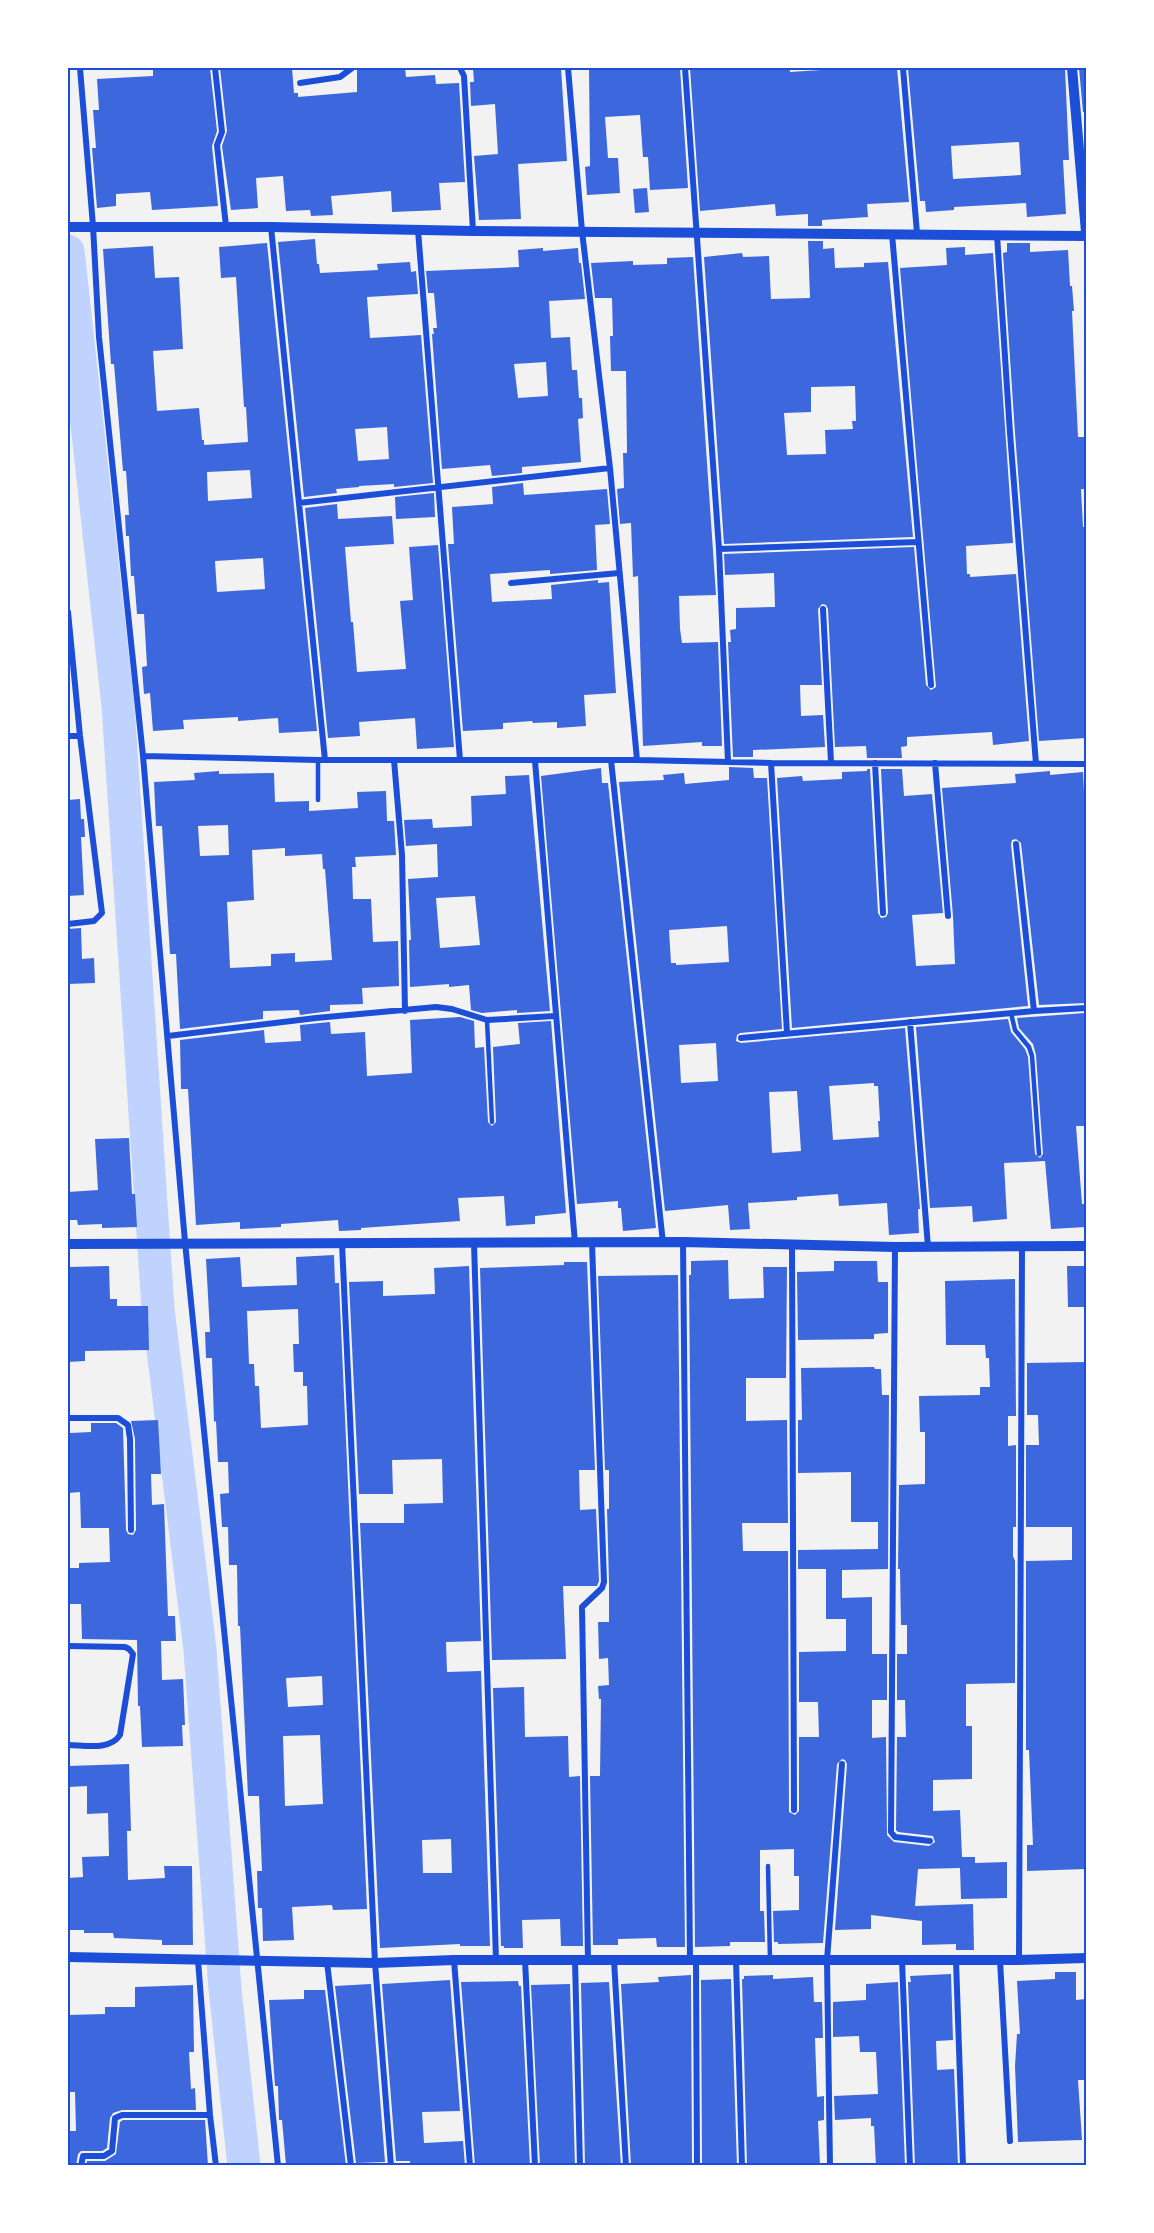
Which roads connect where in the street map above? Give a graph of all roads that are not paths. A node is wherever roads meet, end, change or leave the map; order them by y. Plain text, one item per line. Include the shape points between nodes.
1 (80, 68) edge
2 (215, 68) edge
3 (352, 68) edge
4 (460, 68) edge
5 (568, 68) edge
6 (685, 68) edge
7 (903, 68) edge
8 (1072, 68) edge
9 (300, 83) dead end
10 (226, 226) junction
11 (68, 227) edge
12 (91, 227) junction
13 (271, 227) junction
14 (418, 230) junction
15 (473, 231) junction
16 (582, 231) junction
17 (695, 231) junction
18 (892, 233) junction
19 (917, 233) junction
20 (997, 234) junction
21 (1086, 234) edge
22 (610, 468) junction
23 (439, 486) junction
24 (299, 503) junction
25 (917, 542) junction
26 (719, 549) junction
27 (619, 573) junction
28 (510, 583) dead end
29 (823, 609) dead end
30 (68, 612) edge
31 (931, 685) dead end
32 (68, 736) edge
33 (80, 736) junction
34 (143, 756) junction
35 (321, 760) junction
36 (394, 760) junction
37 (460, 760) junction
38 (611, 760) junction
39 (637, 760) junction
40 (536, 761) junction
41 (728, 762) junction
42 (831, 762) junction
43 (771, 763) junction
44 (875, 763) junction
45 (935, 764) junction
46 (1036, 764) junction
47 (1086, 764) edge
48 (318, 800) dead end
49 (1017, 844) dead end
50 (883, 913) dead end
51 (948, 916) dead end
52 (68, 924) edge
53 (1086, 1008) edge
54 (405, 1011) junction
55 (1034, 1011) junction
56 (1011, 1013) junction
57 (555, 1016) junction
58 (487, 1020) junction
59 (910, 1022) junction
60 (787, 1033) junction
61 (168, 1036) junction
62 (741, 1038) dead end
63 (492, 1122) dead end
64 (1039, 1154) dead end
65 (183, 1242) junction
66 (683, 1242) junction
67 (342, 1243) junction
68 (474, 1243) junction
69 (575, 1243) junction
70 (592, 1243) junction
71 (663, 1243) junction
72 (68, 1244) edge
73 (792, 1245) junction
74 (1086, 1246) edge
75 (928, 1247) junction
76 (1022, 1247) junction
77 (895, 1248) junction
78 (68, 1418) edge
79 (131, 1530) dead end
80 (68, 1646) edge
81 (68, 1746) edge
82 (842, 1764) dead end
83 (794, 1810) dead end
84 (930, 1841) dead end
85 (768, 1866) dead end
86 (68, 1957) edge
87 (1086, 1958) edge
88 (253, 1960) junction
89 (454, 1960) junction
90 (496, 1960) junction
91 (525, 1960) junction
92 (575, 1960) junction
93 (588, 1960) junction
94 (614, 1960) junction
95 (693, 1960) junction
96 (736, 1960) junction
97 (770, 1960) junction
98 (827, 1960) junction
99 (902, 1960) junction
100 (956, 1960) junction
101 (999, 1960) junction
102 (1019, 1960) junction
103 (200, 1961) junction
104 (327, 1962) junction
105 (375, 1963) junction
106 (210, 2115) junction
107 (1010, 2141) dead end
108 (81, 2166) edge
109 (216, 2166) edge
110 (278, 2166) edge
111 (351, 2166) edge
112 (391, 2166) edge
113 (470, 2166) edge
114 (535, 2166) edge
115 (580, 2166) edge
116 (626, 2166) edge
117 (697, 2166) edge
118 (742, 2166) edge
119 (830, 2166) edge
120 (909, 2166) edge
121 (963, 2166) edge

1 - 12 street
2 - 10 street via 222,132 217,145
3 - 9 street via 340,77
4 - 15 street via 464,76
5 - 16 street
6 - 17 street
7 - 19 street
8 - 21 street
10 - 12 street
10 - 13 street
11 - 12 street
12 - 34 street
13 - 14 street
13 - 24 street
14 - 15 street
14 - 23 street
15 - 16 street
16 - 17 street
16 - 22 street
17 - 18 street
17 - 26 street
18 - 19 street
18 - 25 street
19 - 20 street
20 - 21 street
20 - 46 street
22 - 23 street
22 - 27 street
23 - 24 street
23 - 37 street
24 - 35 street
25 - 26 street
25 - 31 street
26 - 41 street
27 - 28 street
27 - 39 street
29 - 42 street
30 - 33 street
32 - 33 street
33 - 52 street via 102,911 100,918 89,923
34 - 35 street
34 - 61 street
35 - 36 street
35 - 48 lane
36 - 37 street
36 - 54 street via 402,846
37 - 40 street
38 - 39 street
38 - 40 street
38 - 71 street
39 - 41 street
40 - 57 street
41 - 43 street
42 - 43 street
42 - 44 street
43 - 60 street
44 - 45 street
44 - 50 street
45 - 46 street
45 - 51 street
46 - 47 street
49 - 55 street
53 - 55 street
54 - 58 street via 436,1007
54 - 61 street
55 - 56 street
56 - 59 street
56 - 64 lane via 1015,1030 1032,1056
57 - 58 street
57 - 69 street
58 - 63 lane
59 - 60 street
59 - 75 street
60 - 62 street
61 - 65 street
65 - 67 street
65 - 72 street
65 - 88 street
66 - 71 street
66 - 73 street
66 - 95 street
67 - 68 street
67 - 105 street
68 - 69 street
68 - 90 street
69 - 70 street
70 - 71 street
70 - 93 street via 604,1582 582,1607
73 - 77 street
73 - 83 street
74 - 76 street
75 - 76 street
75 - 77 street
76 - 102 street
77 - 84 street via 891,1832 895,1837
78 - 79 street via 118,1418 128,1425
80 - 81 street via 125,1647 132,1651 133,1662 120,1735 115,1742
82 - 98 street
85 - 97 lane
86 - 103 street
87 - 102 street
88 - 103 street
88 - 104 street
88 - 110 street
89 - 90 street
89 - 105 street
89 - 113 street
90 - 91 street
91 - 92 street
91 - 114 street
92 - 93 street
92 - 115 street
93 - 94 street
94 - 95 street
94 - 116 street
95 - 96 street
95 - 117 street
96 - 97 street
96 - 118 street
97 - 98 street
98 - 99 street
98 - 119 street
99 - 100 street
99 - 120 street
100 - 101 street
100 - 121 street
101 - 102 street
101 - 107 street
103 - 106 street
104 - 105 street
104 - 111 street
105 - 112 street
106 - 108 street via 115,2118 112,2151 104,2156 83,2156
106 - 109 street

